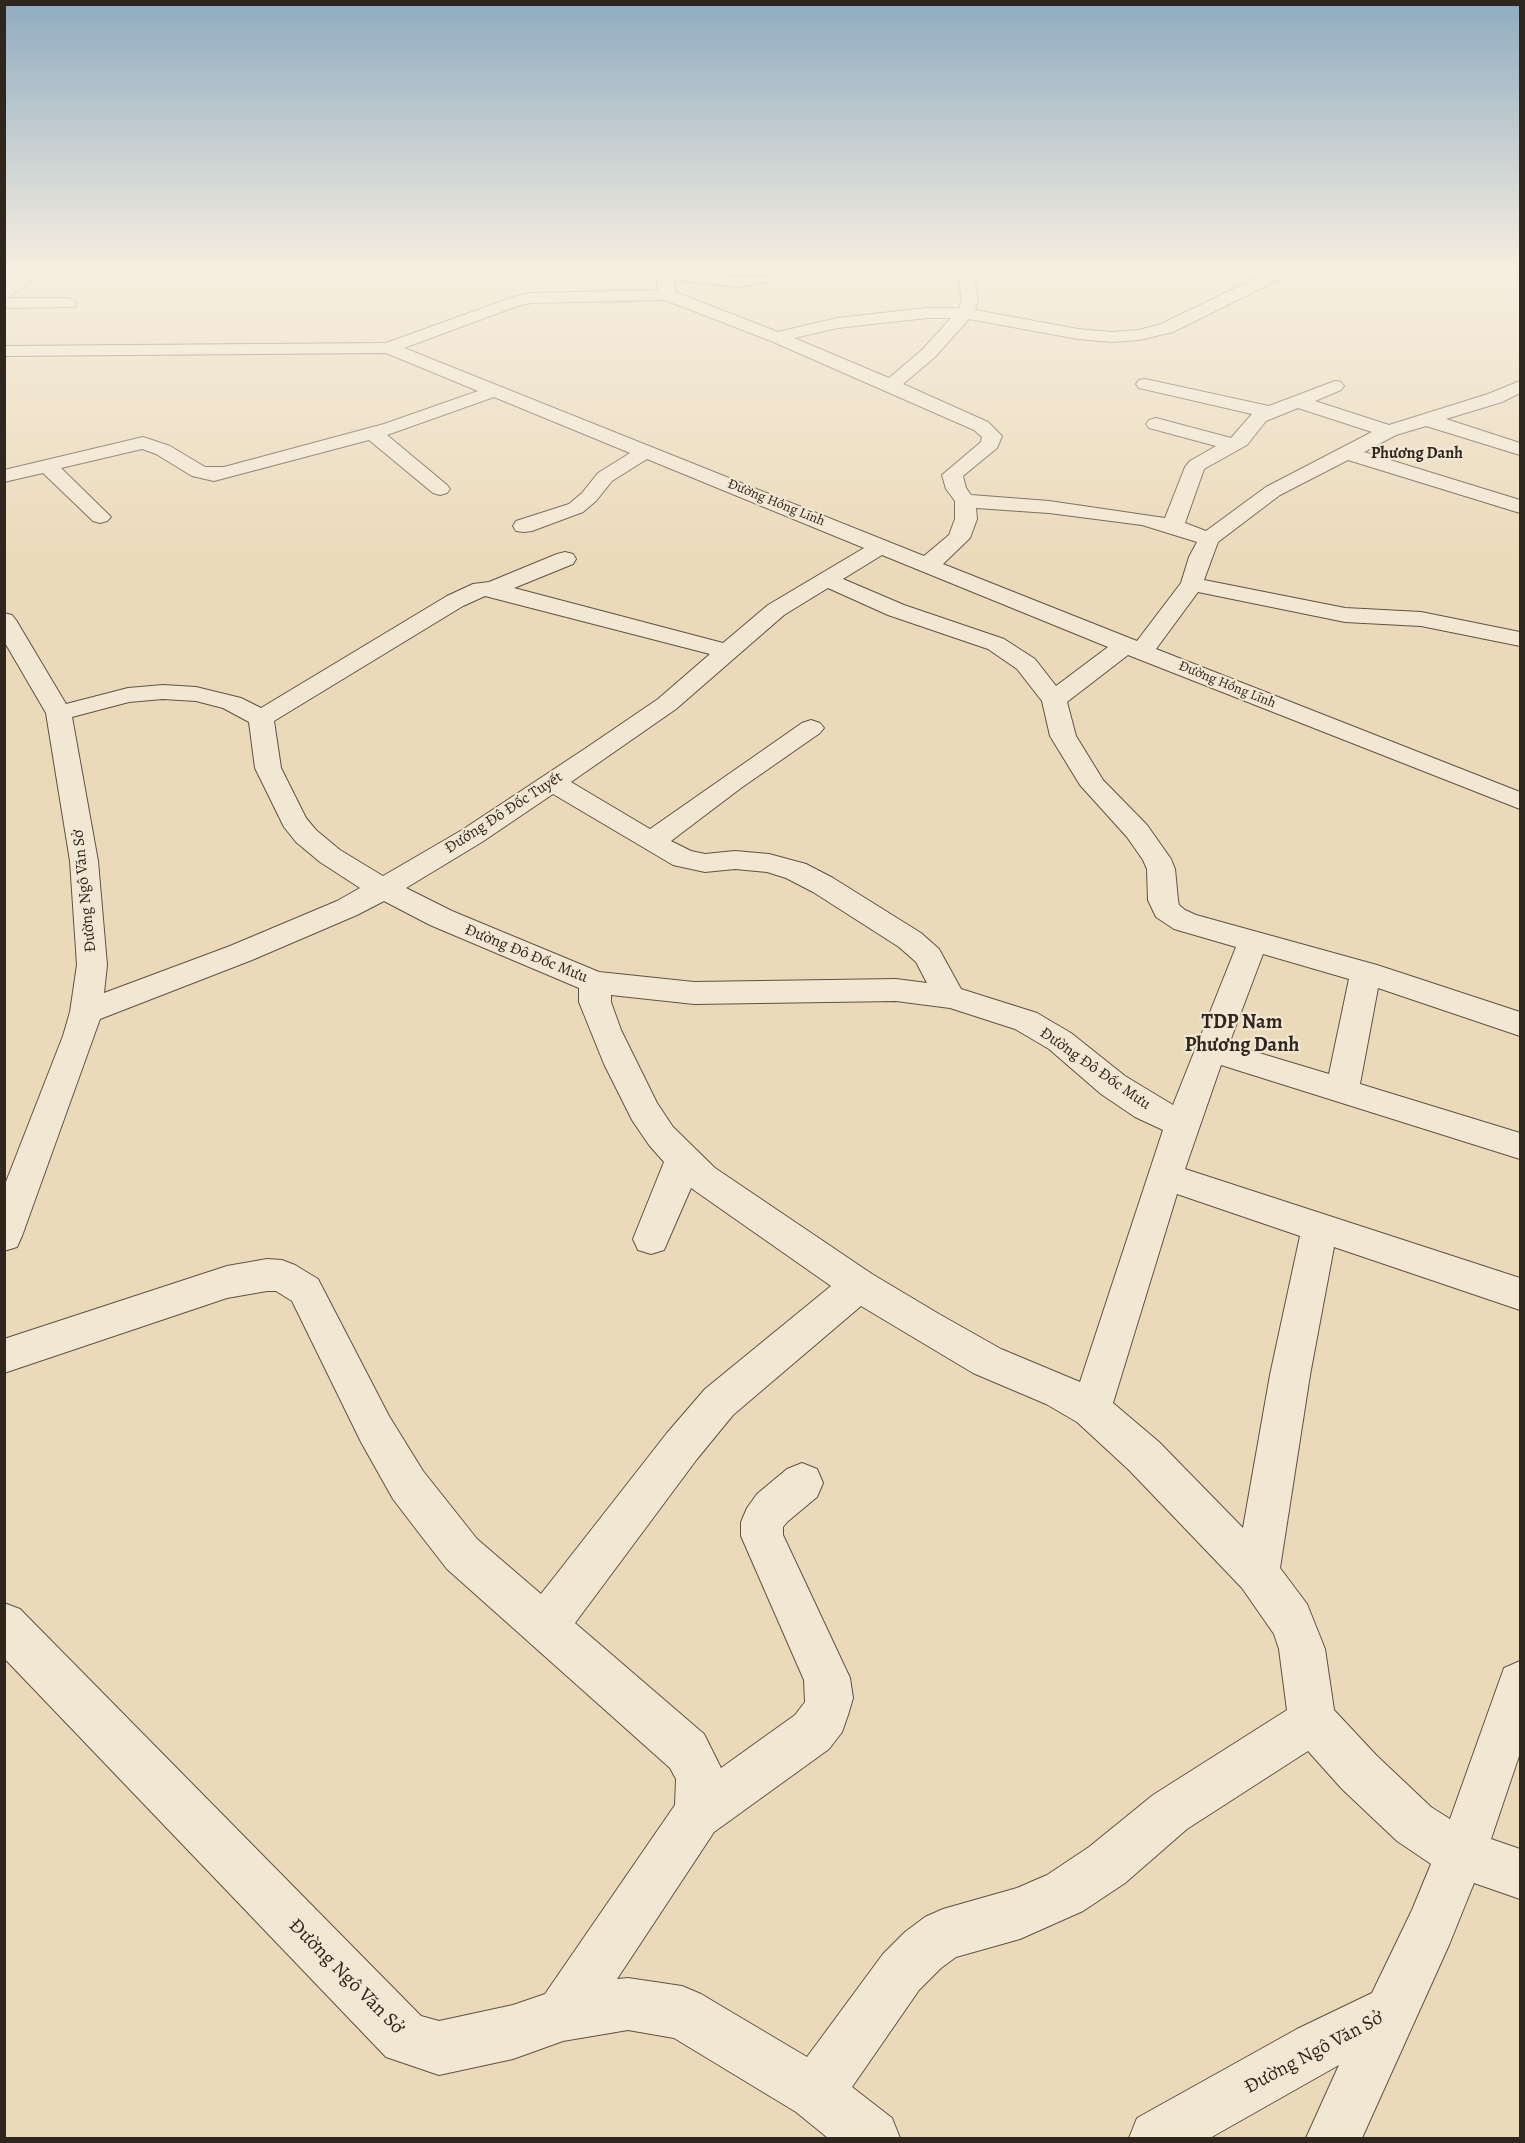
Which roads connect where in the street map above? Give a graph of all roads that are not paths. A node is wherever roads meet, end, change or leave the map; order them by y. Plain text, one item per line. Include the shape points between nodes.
1 (444, 370) edge
2 (853, 370) edge
3 (909, 370) edge
4 (1145, 384) dead end
5 (890, 386) junction
6 (1335, 386) dead end
7 (1521, 386) edge
8 (495, 390) junction
9 (1299, 402) junction
10 (1270, 412) junction
11 (1428, 420) junction
12 (1156, 424) dead end
13 (1389, 431) junction
14 (372, 433) junction
15 (1233, 445) junction
16 (1521, 448) edge
17 (646, 451) junction
18 (1347, 453) junction
19 (48, 467) junction
20 (4, 476) edge
21 (440, 489) dead end
22 (965, 501) junction
23 (1521, 507) edge
24 (100, 517) dead end
25 (524, 526) dead end
26 (1173, 526) junction
27 (1209, 540) junction
28 (882, 546) junction
29 (565, 559) dead end
30 (929, 564) junction
31 (827, 580) junction
32 (1192, 584) junction
33 (492, 589) junction
34 (4, 620) edge
35 (1521, 639) edge
36 (1134, 648) junction
37 (726, 651) junction
38 (1054, 700) junction
39 (59, 713) junction
40 (261, 718) junction
41 (811, 728) dead end
42 (552, 783) junction
43 (1521, 801) edge
44 (651, 843) junction
45 (384, 888) junction
46 (1254, 940) junction
47 (1366, 973) junction
48 (595, 982) junction
49 (950, 997) junction
50 (86, 1012) junction
51 (1521, 1024) edge
52 (1211, 1050) junction
53 (1342, 1090) junction
54 (1182, 1124) junction
55 (1521, 1146) edge
56 (682, 1159) junction
57 (1165, 1176) junction
58 (1320, 1226) junction
59 (4, 1236) edge
60 (651, 1239) dead end
61 (859, 1285) junction
62 (1521, 1294) edge
63 (4, 1356) edge
64 (1091, 1409) junction
65 (802, 1483) dead end
66 (1257, 1573) junction
67 (545, 1626) junction
68 (12, 1645) edge
69 (1521, 1684) edge
70 (1312, 1721) junction
71 (697, 1815) junction
72 (1460, 1854) junction
73 (1521, 1874) edge
74 (1391, 2012) junction
75 (563, 2014) junction
76 (815, 2094) junction
77 (872, 2139) edge
78 (1157, 2139) edge
79 (1334, 2139) edge

1 - 8 street, Đường Hồng Lĩnh
2 - 5 street
3 - 5 street
4 - 10 street
5 - 22 street via 953,412 992,436 990,444 952,475
6 - 9 street
7 - 11 street
8 - 14 street via 425,418
8 - 17 street, Đường Hồng Lĩnh
9 - 10 street
9 - 13 street
10 - 15 street via 1256,420
11 - 13 street
11 - 16 street
12 - 15 street
13 - 18 street
14 - 19 street via 214,475 199,472 143,443
14 - 21 street
15 - 26 street via 1202,461 1192,471
17 - 25 street via 605,477 576,508
17 - 28 street, Đường Hồng Lĩnh
18 - 23 street
18 - 27 street via 1273,491
19 - 20 street
19 - 24 street
22 - 26 street via 1049,507
22 - 30 street via 966,519 959,538
26 - 27 street
27 - 32 street
28 - 30 street, Đường Hồng Lĩnh
28 - 31 street, Đướng Đô Đốc Tuyết
29 - 33 street
30 - 36 street, Đường Hồng Lĩnh
31 - 37 street, Đướng Đô Đốc Tuyết via 776,610
31 - 38 street via 896,610 996,644 1026,664
32 - 35 street via 1345,615 1421,619
32 - 36 street
33 - 37 street
33 - 40 street via 481,589 455,601
34 - 39 street, Đường Ngô Văn Sở
36 - 38 street
36 - 43 street, Đường Hồng Lĩnh
37 - 42 street, Đướng Đô Đốc Tuyết via 667,704
38 - 46 street via 1069,749 1093,785 1137,831 1157,859 1166,910 1185,922
39 - 40 street via 129,695 163,692 196,694 232,704
39 - 50 street, Đường Ngô Văn Sở via 90,914 92,965
40 - 45 street, Đường Đô Đốc Mưu via 268,768 294,821 330,856
41 - 44 street
42 - 44 street
42 - 45 street, Đướng Đô Đốc Tuyết
44 - 49 street via 683,859 705,863 754,860 796,871 910,940 928,956
45 - 48 street, Đường Đô Đốc Mưu via 462,927
45 - 50 street, Đướng Đô Đốc Tuyết via 241,953
46 - 47 street
46 - 52 street
47 - 51 street
47 - 53 street
48 - 49 street, Đường Đô Đốc Mưu via 693,993 896,990
48 - 56 street via 595,1002 620,1064 644,1110
49 - 54 street, Đường Đô Đốc Mưu via 1026,1021 1060,1041 1147,1108
50 - 59 street, Đường Ngô Văn Sở
52 - 53 street
52 - 54 street
53 - 55 street
54 - 57 street
56 - 60 street
56 - 61 street via 703,1178
57 - 58 street
57 - 64 street
58 - 62 street
58 - 66 street
61 - 64 street via 987,1361
61 - 67 street via 719,1402
63 - 67 street via 227,1282 267,1275 292,1280 305,1290 315,1306 375,1429 421,1502 462,1554
64 - 66 street via 1177,1488
65 - 71 street via 772,1508 762,1522 762,1536 827,1678 830,1698 825,1715 812,1732
66 - 70 street via 1291,1620 1302,1649
67 - 71 street via 687,1751 700,1776
68 - 75 street, Đường Ngô Văn Sở via 405,2038 439,2048 513,2032
69 - 72 street, Đường Ngô Văn Sở
70 - 72 street via 1414,1824
70 - 76 street via 1170,1812 1107,1866 1065,1893 1020,1913 943,1935 923,1950 901,1972
71 - 75 street
72 - 73 street
72 - 74 street, Đường Ngô Văn Sở
74 - 78 street, Đường Ngô Văn Sở via 1316,2048
74 - 79 street
75 - 76 street, Đường Ngô Văn Sở via 628,2004 682,2013
76 - 77 street, Đường Ngô Văn Sở

